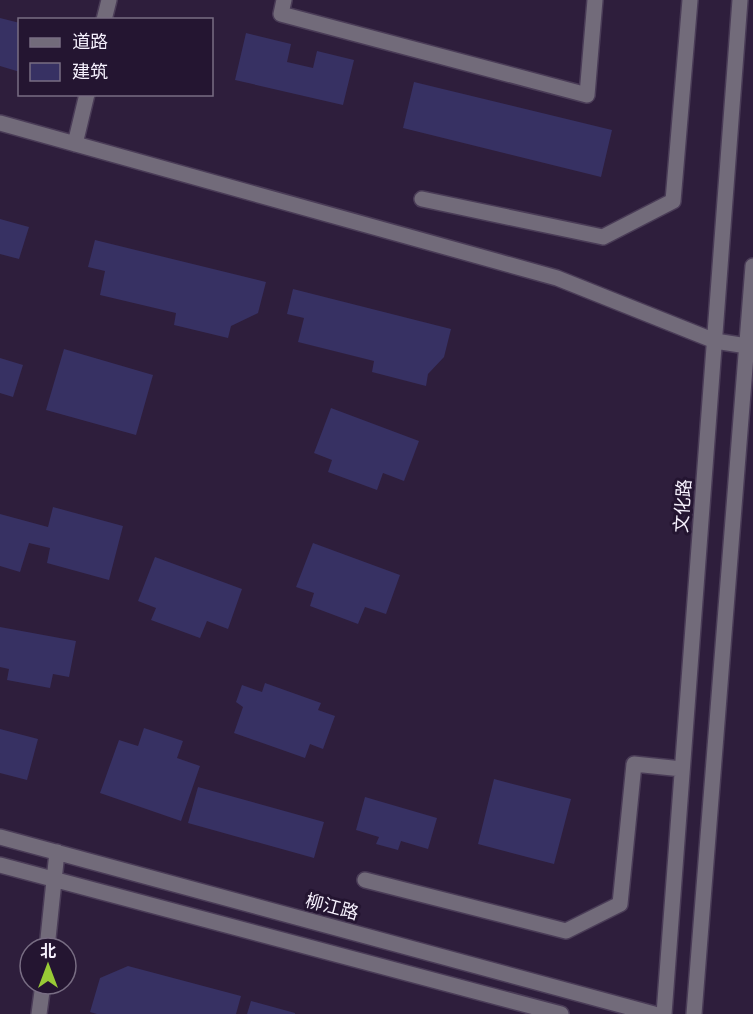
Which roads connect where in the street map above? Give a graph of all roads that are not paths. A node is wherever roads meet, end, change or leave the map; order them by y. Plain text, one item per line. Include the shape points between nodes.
1 (108, 0) edge
2 (284, 0) edge
3 (595, 0) edge
4 (690, 0) edge
5 (740, 0) edge
6 (104, 18) edge
7 (87, 96) edge
8 (0, 123) edge
9 (75, 144) junction
10 (422, 199) dead end
11 (753, 266) edge
12 (715, 341) junction
13 (749, 354) edge
14 (682, 769) junction
15 (0, 837) edge
16 (57, 852) junction
17 (0, 865) edge
18 (54, 879) junction
19 (364, 880) dead end
20 (48, 936) edge
21 (41, 996) edge
22 (39, 1014) edge
23 (561, 1014) edge
24 (654, 1014) edge
25 (664, 1014) edge
26 (694, 1014) edge

1 - 6 street
2 - 3 street via 281,14 587,95
4 - 10 street via 673,201 603,237
5 - 12 street, 文化路
7 - 9 street
8 - 9 street
9 - 12 street via 557,278
11 - 13 street
12 - 13 street
12 - 14 street, 文化路
13 - 26 street
14 - 19 street via 634,764 620,904 566,931
14 - 25 street, 文化路
15 - 16 street, 柳江路
16 - 18 street
16 - 24 street, 柳江路
17 - 18 street
18 - 20 street
18 - 23 street
21 - 22 street

